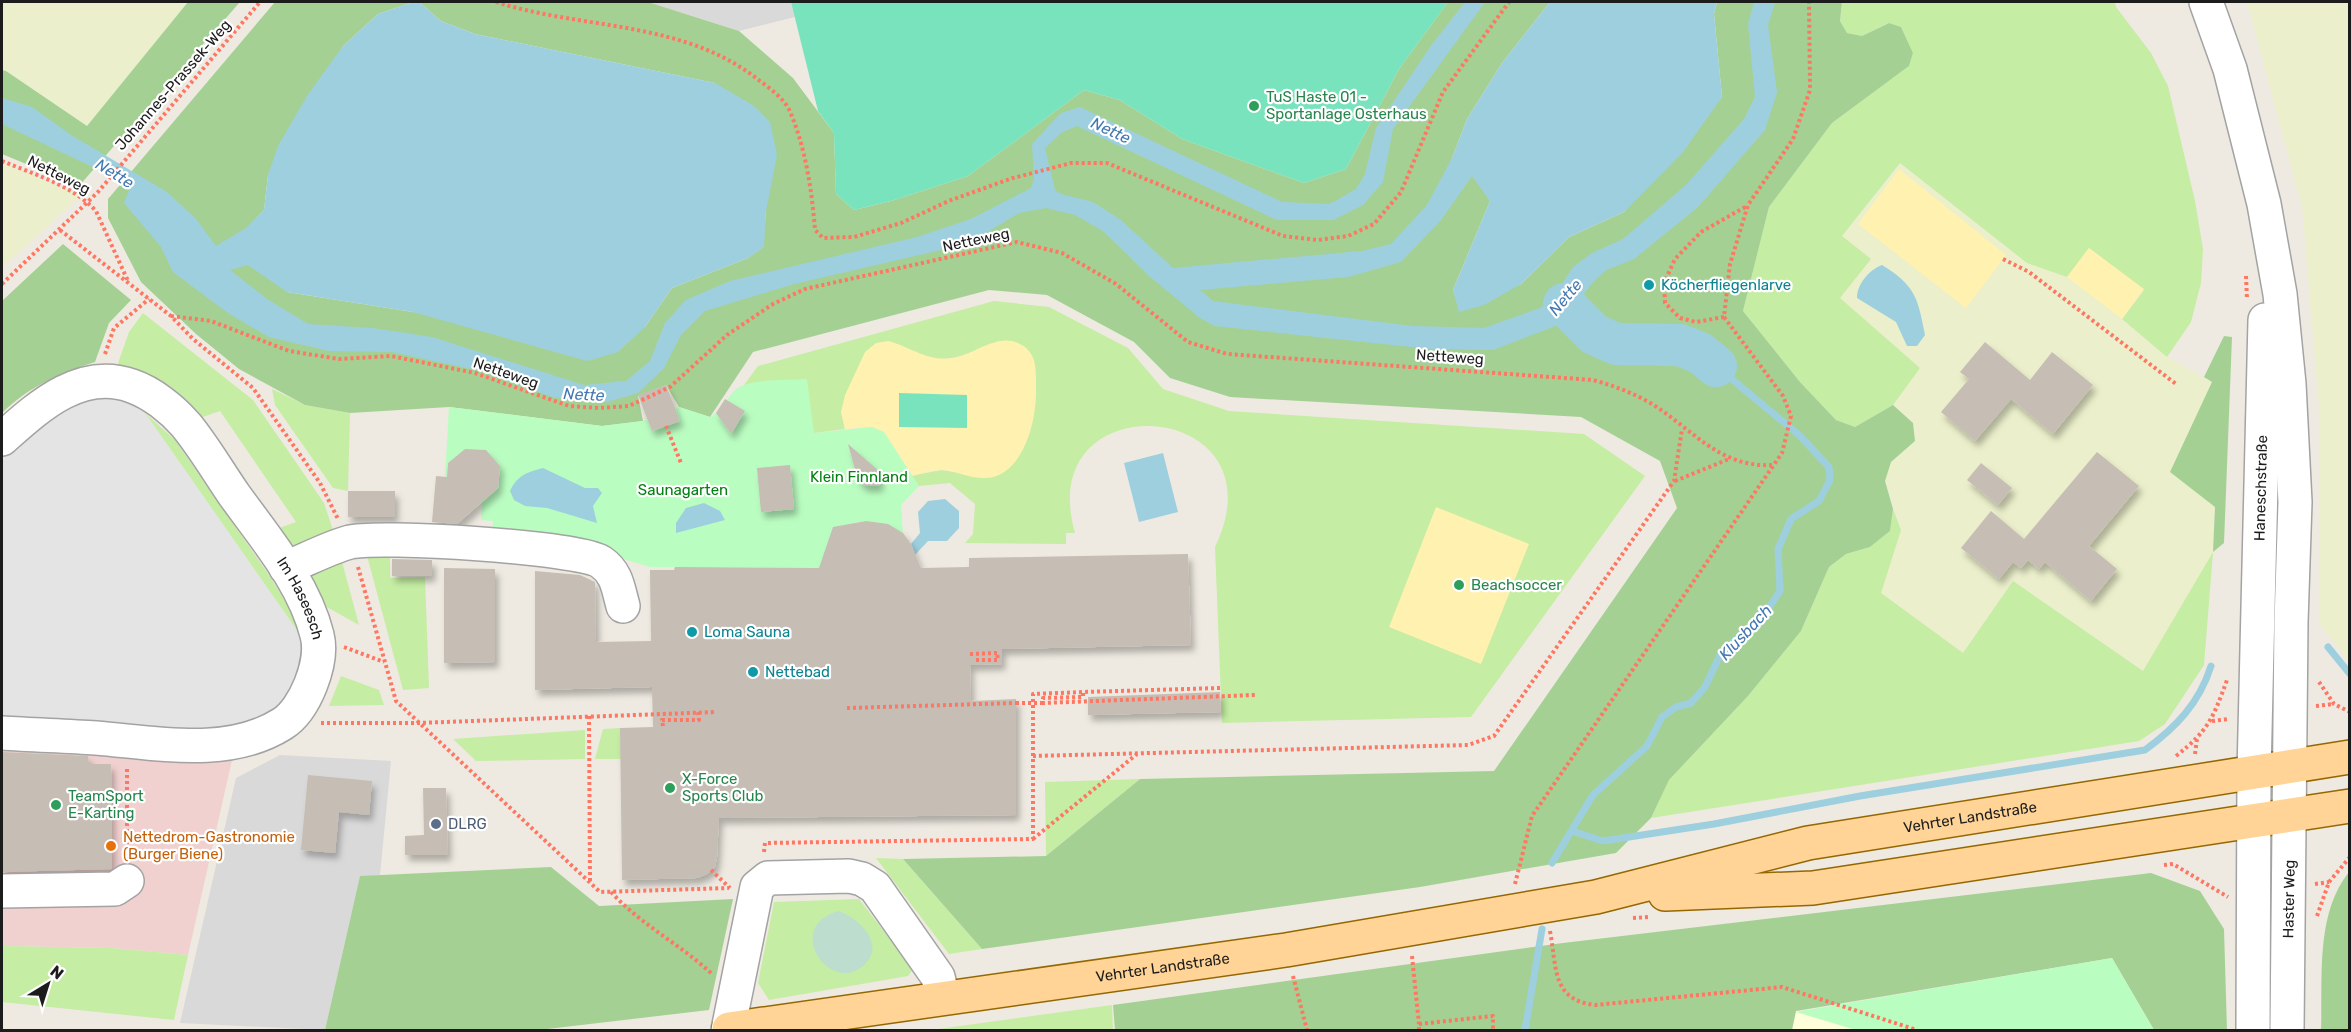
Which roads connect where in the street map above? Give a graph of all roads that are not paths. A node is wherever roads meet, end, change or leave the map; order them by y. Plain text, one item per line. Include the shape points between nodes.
1 (2206, 2) edge
2 (2264, 204) junction
3 (2, 440) edge
4 (286, 568) junction
5 (623, 606) dead end
6 (2, 733) edge
7 (2349, 757) edge
8 (2291, 767) junction
9 (2254, 772) junction
10 (2349, 806) edge
11 (2290, 814) junction
12 (2254, 820) junction
13 (127, 880) road end
14 (2, 891) edge
15 (1596, 897) junction
16 (943, 998) junction
17 (728, 1030) edge
18 (2253, 1030) edge
19 (2287, 1030) edge

1 - 2 street, Haneschstraße via 2230,69
2 - 8 street, Haneschstraße via 2280,294 2295,502
2 - 9 street, Haneschstraße
3 - 4 street, Im Haseesch via 60,393 87,382 131,385 160,401 186,425
4 - 5 street via 350,542 429,541 575,554 599,561 614,573
4 - 6 street, Im Haseesch via 307,604 318,638 315,671 305,697 284,723 255,738 218,745
7 - 8 main road, Vehrter Landstraße
8 - 9 main road, Vehrter Landstraße
8 - 11 street, Haster Weg
9 - 12 street
9 - 15 main road, Vehrter Landstraße via 1808,843
10 - 11 main road, Vehrter Landstraße
11 - 12 main road, Vehrter Landstraße
11 - 19 street, Haster Weg
12 - 15 main road, Vehrter Landstraße via 1813,888
12 - 18 street
13 - 14 street via 115,889
15 - 16 main road, Vehrter Landstraße via 1286,951
16 - 17 main road, Vehrter Landstraße
16 - 17 street via 938,977 875,888 862,879 768,878 744,888 736,991

